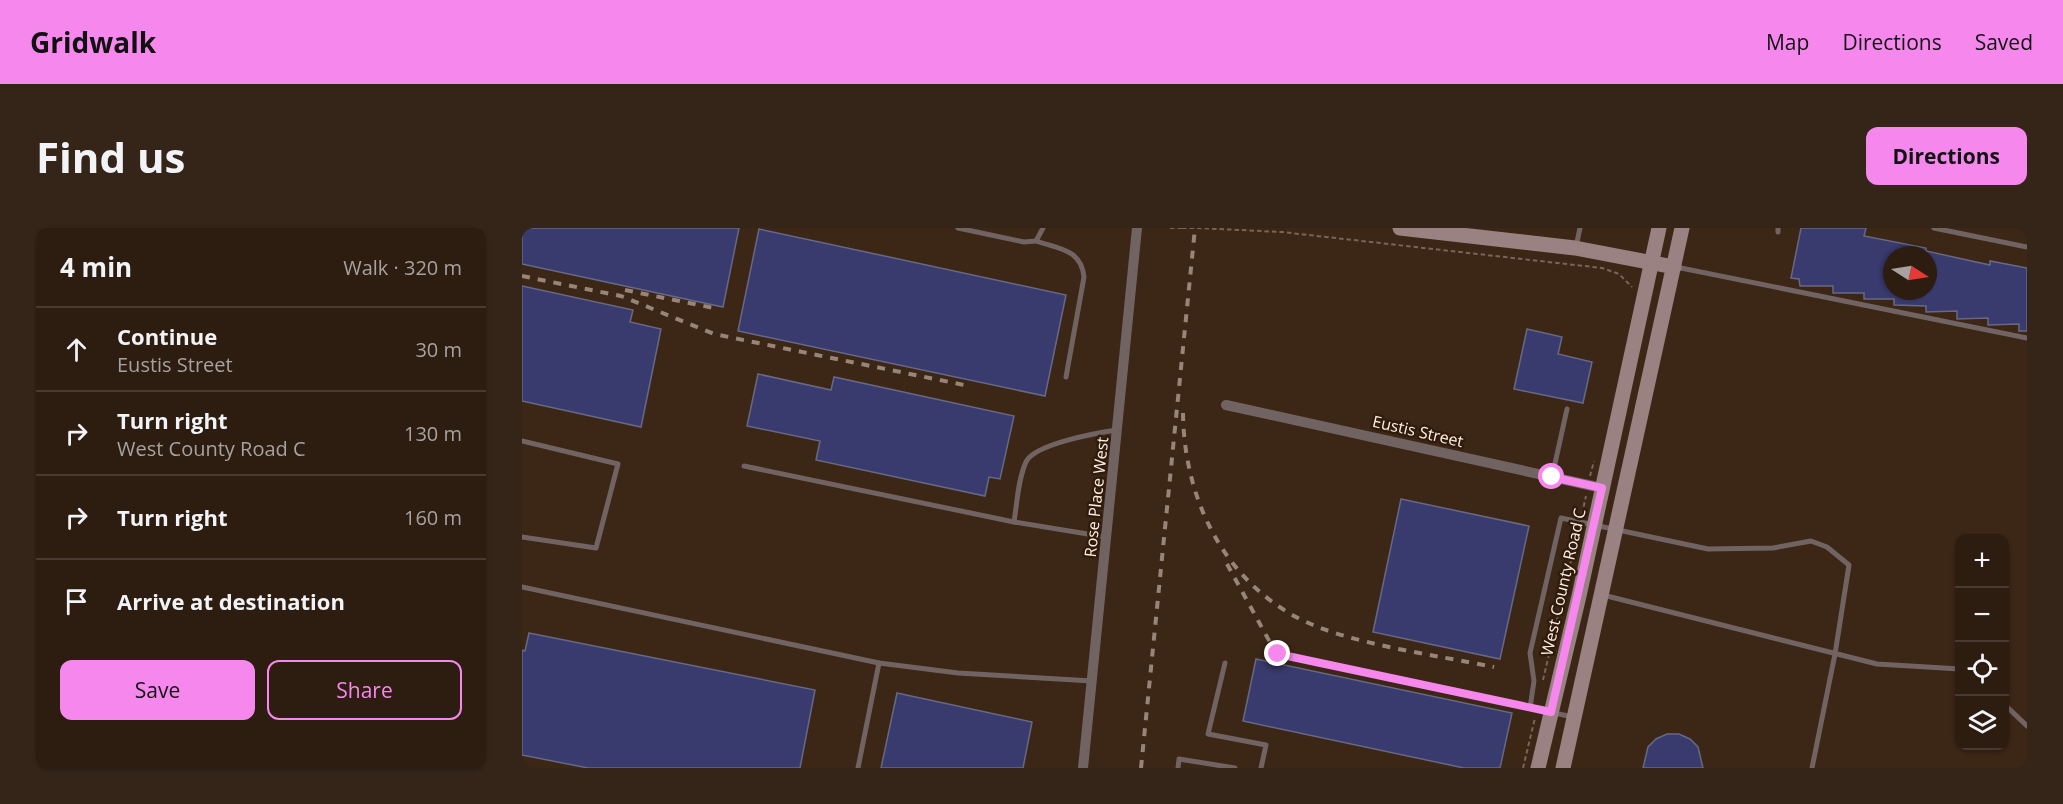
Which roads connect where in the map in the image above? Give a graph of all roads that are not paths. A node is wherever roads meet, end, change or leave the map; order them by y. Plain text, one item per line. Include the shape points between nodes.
1 (958, 228) edge
2 (1043, 228) edge
3 (1137, 228) edge
4 (1400, 228) edge
5 (1580, 228) edge
6 (1659, 228) edge
7 (1682, 228) edge
8 (1934, 228) edge
9 (1036, 241) junction
10 (2027, 247) edge
11 (1575, 248) junction
12 (1651, 262) junction
13 (1674, 267) junction
14 (2027, 338) edge
15 (1066, 377) dead end
16 (1226, 405) dead end
17 (1567, 409) dead end
18 (1117, 430) junction
19 (522, 441) edge
20 (744, 465) dead end
21 (1552, 477) junction
22 (1602, 488) junction
23 (1014, 522) junction
24 (1594, 526) junction
25 (1617, 529) junction
26 (522, 537) edge
27 (1107, 538) junction
28 (522, 587) edge
29 (1601, 595) junction
30 (1278, 654) dead end
31 (1835, 654) junction
32 (879, 663) junction
33 (1225, 663) dead end
34 (1955, 669) edge
35 (1092, 681) junction
36 (1530, 708) junction
37 (2009, 709) edge
38 (1551, 712) junction
39 (1574, 718) junction
40 (2027, 726) edge
41 (858, 768) edge
42 (1083, 768) edge
43 (1178, 768) edge
44 (1234, 768) edge
45 (1261, 768) edge
46 (1538, 768) edge
47 (1563, 768) edge
48 (1812, 768) edge

1 - 9 lane
2 - 9 lane
3 - 18 street, Rose Place West
4 - 11 main road
5 - 11 lane
6 - 12 main road, West County Road C
7 - 13 main road
8 - 10 lane
9 - 15 lane via 1074,254 1083,264
11 - 12 main road
12 - 13 main road
12 - 22 main road, West County Road C
13 - 14 lane
13 - 25 main road
16 - 21 street, Eustis Street
17 - 21 lane
18 - 23 lane via 1035,452 1026,461
18 - 27 street, Rose Place West
19 - 26 lane via 618,464 596,548
20 - 23 lane
21 - 22 street, Eustis Street
22 - 24 main road, West County Road C
23 - 27 lane
24 - 25 lane
24 - 36 lane via 1561,518 1530,653 1534,681
24 - 38 main road, West County Road C
25 - 29 main road
25 - 31 lane via 1708,549 1773,548 1811,541 1827,547 1849,565
27 - 35 street, Rose Place West
28 - 32 lane
29 - 31 lane
29 - 39 main road
30 - 36 lane
31 - 34 lane via 1877,664
31 - 48 lane
32 - 35 lane via 958,673
32 - 41 lane
33 - 45 lane via 1208,734 1266,745
35 - 42 street, Rose Place West
36 - 38 lane
37 - 40 lane
38 - 39 lane
38 - 46 main road, West County Road C
39 - 47 main road
43 - 44 lane via 1179,759

